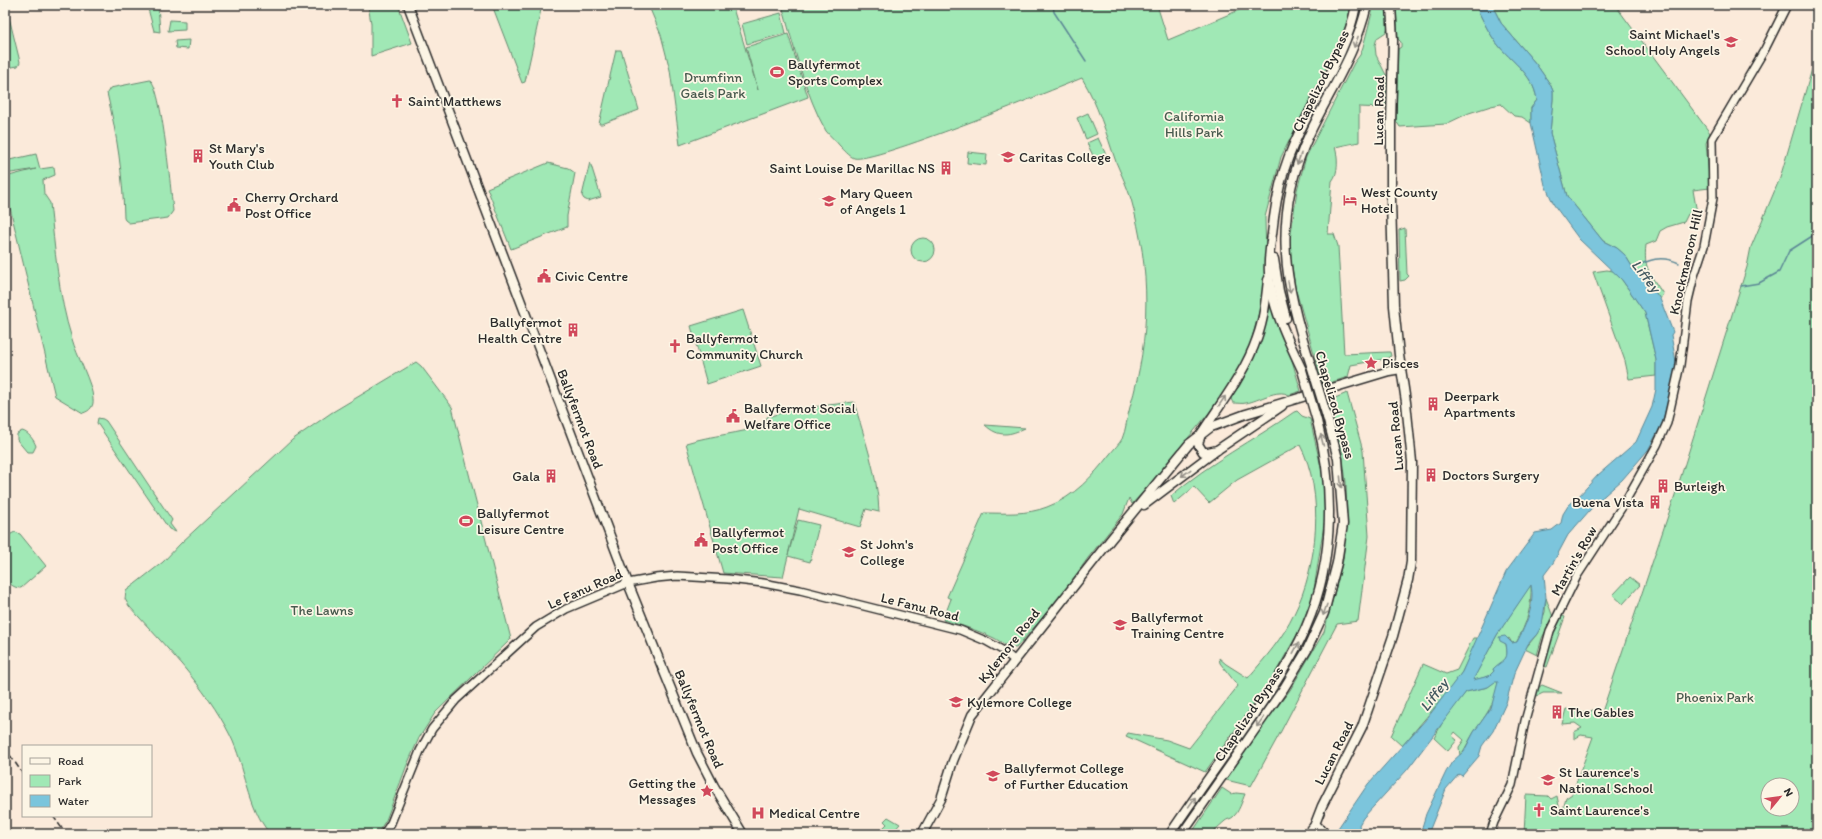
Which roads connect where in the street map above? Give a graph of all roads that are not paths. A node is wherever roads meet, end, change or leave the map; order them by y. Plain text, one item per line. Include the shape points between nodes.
1 (408, 5) edge
2 (1356, 5) edge
3 (1367, 5) edge
4 (1392, 5) edge
5 (1787, 5) edge
6 (1272, 234) junction
7 (1269, 273) junction
8 (1401, 369) junction
9 (1302, 370) junction
10 (1287, 403) junction
11 (1667, 423) joint
12 (1200, 434) junction
13 (1217, 450) junction
14 (1133, 512) junction
15 (628, 583) junction
16 (1014, 660) junction
17 (1315, 824) junction
18 (384, 834) edge
19 (743, 834) edge
20 (922, 834) edge
21 (1170, 834) edge
22 (1182, 834) edge
23 (1307, 834) edge
24 (1326, 834) edge
25 (1490, 834) edge

1 - 15 main road, Ballyfermot Road
2 - 6 main road, Chapelizod Bypass via 1339,56 1290,152 1276,199
3 -> 22 main road, Chapelizod Bypass, bridge via 1355,44 1301,153 1290,192 1285,224 1285,262 1291,302 1338,459 1343,524 1337,563 1324,613 1307,650 1284,688
4 - 8 main road, Lucan Road via 1392,227 1395,320
5 - 11 street, Knockmaroon Hill via 1765,49 1712,139 1713,198 1704,246 1688,301 1680,365
6 - 7 main road, Chapelizod Bypass
6 - 9 main road, Chapelizod Bypass via 1279,291
7 - 9 main road, Chapelizod Bypass via 1287,339
12 -> 7 main road via 1240,376 1257,338 1265,308
8 - 10 main road, Kylemore Road
8 - 17 main road, Lucan Road via 1412,462 1411,562 1408,580 1393,636 1362,727
21 -> 9 main road, Chapelizod Bypass, bridge via 1274,686 1301,639 1325,564 1330,524 1327,464
10 - 12 main road, Kylemore Road via 1246,414 1211,427
10 - 13 main road, Kylemore Road
11 - 25 street, Martin's Row via 1622,507 1577,576 1550,631 1525,721 1512,786
12 - 13 main road via 1198,444 1203,452
12 - 14 main road, Kylemore Road
13 -> 14 main road, Kylemore Road
14 - 16 main road, Kylemore Road
15 - 16 street, Le Fanu Road via 677,576 728,579 800,590 960,630 986,641
15 - 18 street, Le Fanu Road via 566,609 536,627 456,700 432,729 420,751 391,823
15 - 19 main road, Ballyfermot Road via 697,753
16 - 20 main road, Kylemore Road via 972,715 941,799
17 - 23 street
17 - 24 main road

